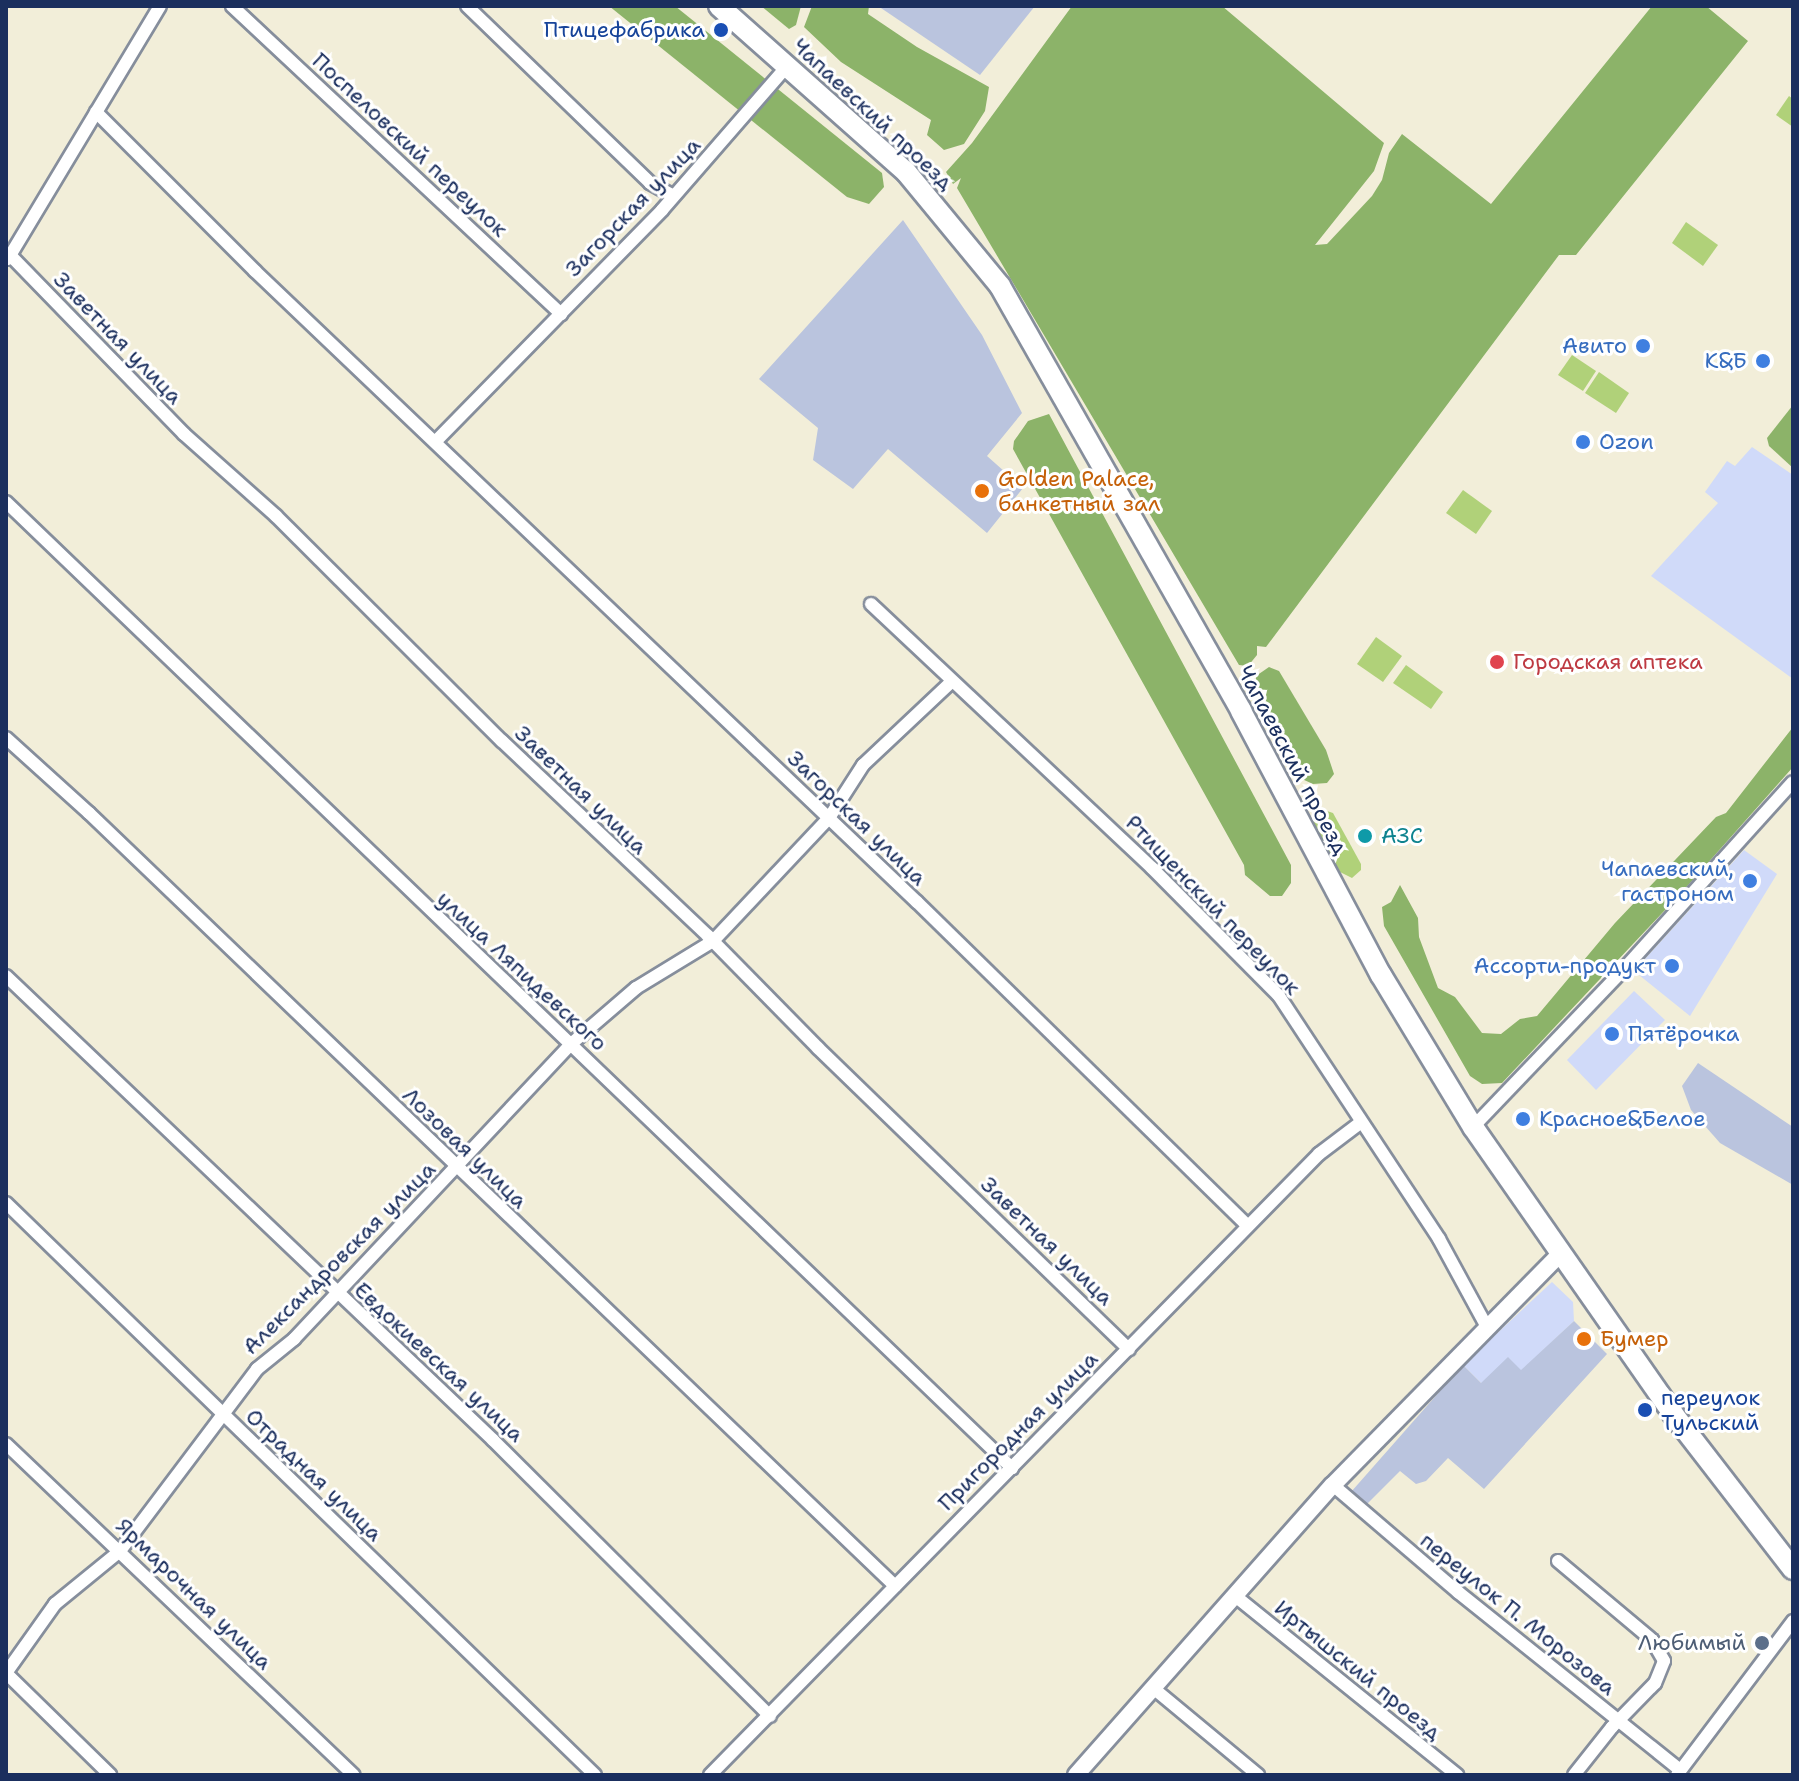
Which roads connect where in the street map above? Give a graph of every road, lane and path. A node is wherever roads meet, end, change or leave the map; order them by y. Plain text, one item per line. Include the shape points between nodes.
1 (160, 6) edge
2 (232, 6) edge
3 (467, 6) edge
4 (719, 6) edge
5 (788, 65) junction
6 (96, 112) junction
7 (672, 195) junction
8 (8, 258) edge
9 (561, 314) junction
10 (436, 441) junction
11 (6, 502) edge
12 (871, 604) dead end
13 (951, 682) junction
14 (6, 738) edge
15 (1793, 782) edge
16 (829, 818) junction
17 (713, 941) junction
18 (6, 976) edge
19 (571, 1044) junction
20 (1360, 1123) junction
21 (1473, 1127) junction
22 (457, 1168) junction
23 (6, 1203) edge
24 (1248, 1226) junction
25 (1559, 1255) junction
26 (337, 1293) junction
27 (1487, 1327) junction
28 (1129, 1349) junction
29 (222, 1413) junction
30 (6, 1444) edge
31 (1012, 1468) junction
32 (1333, 1485) junction
33 (120, 1551) junction
34 (1558, 1561) dead end
35 (1793, 1569) edge
36 (895, 1586) junction
37 (1234, 1595) junction
38 (1793, 1621) edge
39 (6, 1673) edge
40 (1152, 1687) junction
41 (770, 1716) junction
42 (1617, 1721) junction
43 (1086, 1771) edge
44 (1678, 1773) edge
45 (110, 1775) edge
46 (353, 1775) edge
47 (595, 1775) edge
48 (710, 1775) edge
49 (1258, 1775) edge
50 (1457, 1775) edge
51 (1574, 1775) edge

1 - 6 street
2 - 9 street, Поспеловский переулок
3 - 7 street via 650,183
4 - 5 main road, Чапаевский проезд
5 - 7 street, Загорская улица
5 - 21 main road, Чапаевский проезд via 924,190 1000,286 1241,711 1381,975
6 - 8 street
6 - 10 street, Загорская улица
7 - 9 street, Загорская улица
8 - 17 street, Заветная улица
9 - 10 street, Загорская улица
10 - 16 street, Загорская улица
11 - 19 street, улица Ляпидевского
12 - 13 street, Ртищенский переулок
13 - 16 street, Александровская улица via 863,765
13 - 20 street, Ртищенский переулок via 1152,868 1279,996
14 - 22 street, Лозовая улица
15 - 21 street
16 - 17 street, Александровская улица
16 - 24 street, Загорская улица
17 - 19 street, Александровская улица via 636,988
17 - 28 street, Заветная улица
18 - 26 street, Евдокиевская улица
19 - 22 street, Александровская улица
19 - 31 street, улица Ляпидевского
20 - 24 street, Пригородная улица via 1319,1154
20 - 27 street, Ртищенский переулок via 1439,1239
21 - 25 main road, Чапаевский проезд
22 - 26 street, Александровская улица
22 - 36 street, Лозовая улица
23 - 29 street, Отрадная улица
24 - 28 street, Пригородная улица
25 - 27 street
25 - 35 main road, Чапаевский проезд
26 - 29 street, Александровская улица via 257,1369
26 - 41 street, Евдокиевская улица
27 - 32 street
28 - 31 street, Пригородная улица
29 - 33 street, Александровская улица
29 - 47 street, Отрадная улица
30 - 33 street, Ярмарочная улица
31 - 36 street, Пригородная улица
32 - 37 street
32 - 42 street, переулок П. Морозова
33 - 39 street, Александровская улица via 55,1604
33 - 46 street, Ярмарочная улица
34 - 42 street via 1661,1650 1664,1661 1655,1683
36 - 41 street, Пригородная улица
37 - 40 street
37 - 50 street, Иртышский проезд
38 - 44 street
39 - 45 street
40 - 43 street
40 - 49 street
41 - 48 street, Пригородная улица
42 - 44 street, переулок П. Морозова
42 - 51 street

